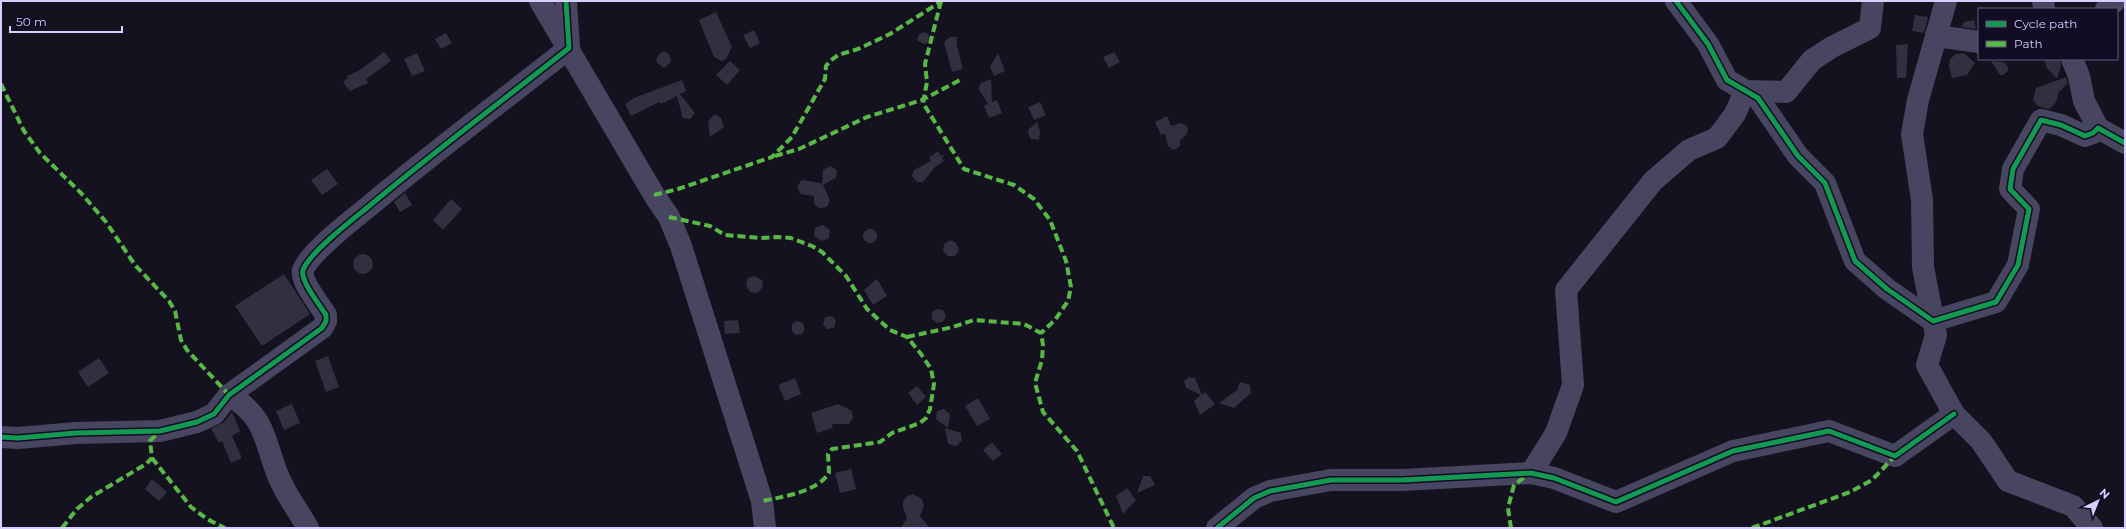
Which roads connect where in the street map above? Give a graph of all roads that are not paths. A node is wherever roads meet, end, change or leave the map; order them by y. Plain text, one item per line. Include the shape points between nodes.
1 (540, 1) edge
2 (566, 1) edge
3 (1676, 1) edge
4 (1873, 1) edge
5 (1946, 1) edge
6 (2115, 1) edge
7 (2107, 8) edge
8 (1936, 36) junction
9 (1978, 42) edge
10 (569, 48) junction
11 (2072, 60) edge
12 (1745, 91) junction
13 (2098, 128) junction
14 (2125, 143) edge
15 (1933, 321) junction
16 (229, 395) junction
17 (1954, 414) junction
18 (1, 436) edge
19 (1530, 473) junction
20 (308, 528) edge
21 (765, 528) edge
22 (1217, 528) edge
23 (2092, 528) edge

1 - 10 street
2 - 10 street
3 - 12 street via 1708,44 1727,80
4 - 12 street via 1870,28 1812,60 1786,92
5 - 8 street
6 - 7 street
8 - 9 street
8 - 15 street via 1918,100 1912,134 1922,200 1923,267
10 - 16 street via 339,230 307,263 303,274 305,284 326,315 322,328
10 - 21 street via 672,224 681,246 762,501
11 - 13 street via 2084,101
12 - 15 street via 1758,98 1798,156 1825,183 1855,261 1887,289
12 - 19 street via 1735,114 1717,138 1689,150 1653,181 1566,290 1573,385 1556,432
13 - 14 street
13 - 15 street via 2085,136 2061,125 2041,120 2013,169 2010,189 2029,209 2018,265 1996,302
15 - 17 street via 1936,335 1927,366
16 - 18 street via 219,408 207,417 160,431 76,433 18,438
16 - 20 street via 252,412 262,425 280,480
17 - 19 street via 1895,456 1829,431 1733,451 1616,502 1554,478
17 - 23 street via 1981,441 2008,481 2073,506
19 - 22 street via 1403,480 1331,480 1291,486 1254,498

